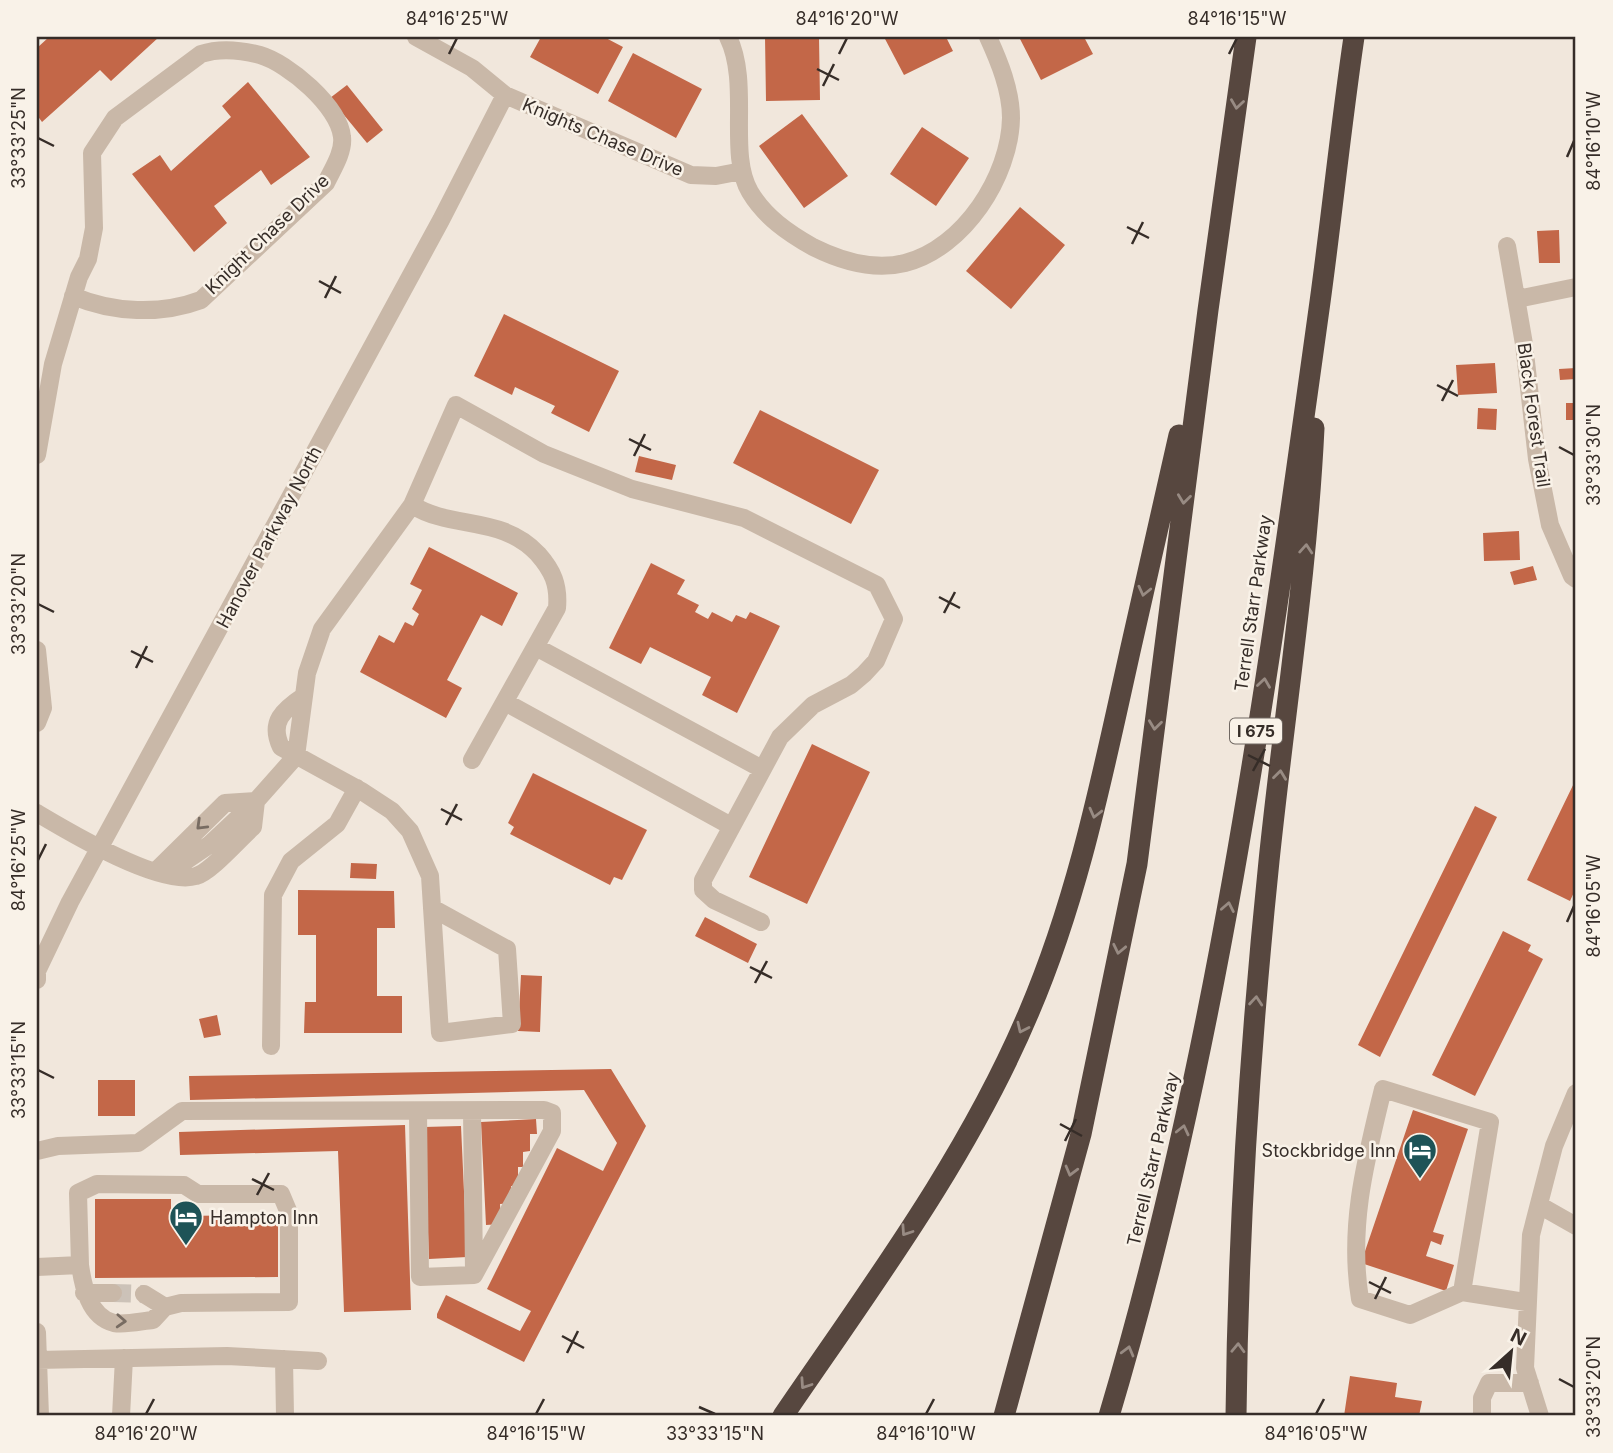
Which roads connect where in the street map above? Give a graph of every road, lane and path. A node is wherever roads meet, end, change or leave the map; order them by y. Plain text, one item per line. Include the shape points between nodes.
1 (416, 37) edge
2 (728, 37) edge
3 (988, 37) edge
4 (1246, 37) edge
5 (1354, 37) edge
6 (505, 95) junction
7 (742, 171) junction
8 (1507, 246) dead end
9 (1576, 287) edge
10 (73, 296) junction
11 (1517, 299) junction
12 (1320, 300) junction
13 (1208, 310) junction
14 (37, 455) edge
15 (412, 505) junction
16 (1576, 579) edge
17 (536, 647) junction
18 (37, 650) edge
19 (505, 702) junction
20 (37, 723) edge
21 (296, 755) junction
22 (472, 760) dead end
23 (762, 769) junction
24 (357, 788) junction
25 (256, 801) junction
26 (37, 814) edge
27 (731, 826) junction
28 (99, 848) junction
29 (156, 871) junction
30 (432, 908) junction
31 (761, 922) dead end
32 (37, 980) edge
33 (271, 1046) dead end
34 (1574, 1103) edge
35 (472, 1111) junction
36 (418, 1112) junction
37 (37, 1151) edge
38 (1539, 1205) junction
39 (1576, 1226) edge
40 (80, 1265) junction
41 (37, 1267) edge
42 (474, 1275) junction
43 (1462, 1292) junction
44 (84, 1293) junction
45 (113, 1293) tunnel mouth
46 (144, 1294) tunnel mouth
47 (1526, 1302) junction
48 (165, 1307) junction
49 (37, 1332) edge
50 (124, 1358) junction
51 (284, 1359) junction
52 (37, 1360) edge
53 (318, 1361) dead end
54 (1530, 1383) junction
55 (40, 1416) edge
56 (121, 1416) edge
57 (285, 1416) edge
58 (783, 1416) edge
59 (1004, 1416) edge
60 (1109, 1416) edge
61 (1236, 1416) edge
62 (1482, 1416) edge
63 (1539, 1416) edge

1 - 6 street, Knights Chase Drive via 472,68
2 - 7 street via 738,58
3 - 7 street via 1008,91 1008,141 987,197 950,237 928,253 905,263 857,265 822,251 789,234 768,215
4 -> 13 highway
5 - 12 highway, Terrell Starr Parkway / I 675
6 - 7 street, Knights Chase Drive via 691,174
6 - 28 street, Hanover Parkway North
8 - 11 street, Black Forest Trail
9 - 11 street
10 - 10 street, Knight Chase Drive via 94,228 92,153 115,118 201,54 215,50 262,55 327,102 342,136 326,183 201,300 148,310
10 - 14 street, Knight Chase Drive via 52,364
11 - 16 street, Black Forest Trail via 1550,525
60 -> 12 highway, Terrell Starr Parkway / I 675 via 1164,1213 1228,908
61 -> 12 highway via 1250,1083 1270,859 1304,572
13 -> 58 highway via 1096,812 1062,928 1029,1013 975,1121
13 -> 59 highway via 1137,864 1081,1135
15 - 17 street via 509,531 548,566 558,587 557,608
15 - 21 street via 322,629 313,651
15 - 23 street via 456,405 544,454 620,484 744,518 877,585 894,619 876,661 851,685 813,705 796,721 780,737
17 - 19 street
17 - 23 street
18 - 20 street via 43,708
19 - 22 street
19 - 27 street
21 - 24 street
21 - 25 street
23 - 27 street
24 - 30 street via 392,811 410,831 430,876
24 - 33 street via 337,824 292,861 274,895
25 - 29 street via 215,851
25 -> 29 street via 225,803
26 - 28 street
27 - 31 street via 703,880 703,890
28 - 29 street
28 - 32 street, Hanover Parkway North via 47,947
30 - 30 street via 507,949 512,1024 440,1033
34 - 38 street via 1554,1146
35 - 36 street
35 - 42 street
35 - 42 street via 544,1110 552,1113 554,1120
36 - 37 street via 182,1111 138,1143
36 - 42 street via 420,1276
38 - 39 street
38 - 47 street via 1531,1235
40 - 41 street
40 - 44 street
40 - 48 street via 78,1193 97,1184 184,1185 198,1194 281,1194 289,1213 289,1302
43 - 43 street via 1490,1122 1383,1089 1358,1195 1354,1267 1360,1298 1410,1315
43 - 47 street
44 - 45 street
44 -> 48 street via 99,1313 114,1323 153,1320
46 - 48 street
47 - 54 street via 1525,1368
49 - 52 street
50 - 51 street
50 - 52 street
50 - 56 street
51 - 53 street
51 - 57 street
52 - 55 street
54 - 62 street via 1489,1383 1482,1398
54 - 63 street

